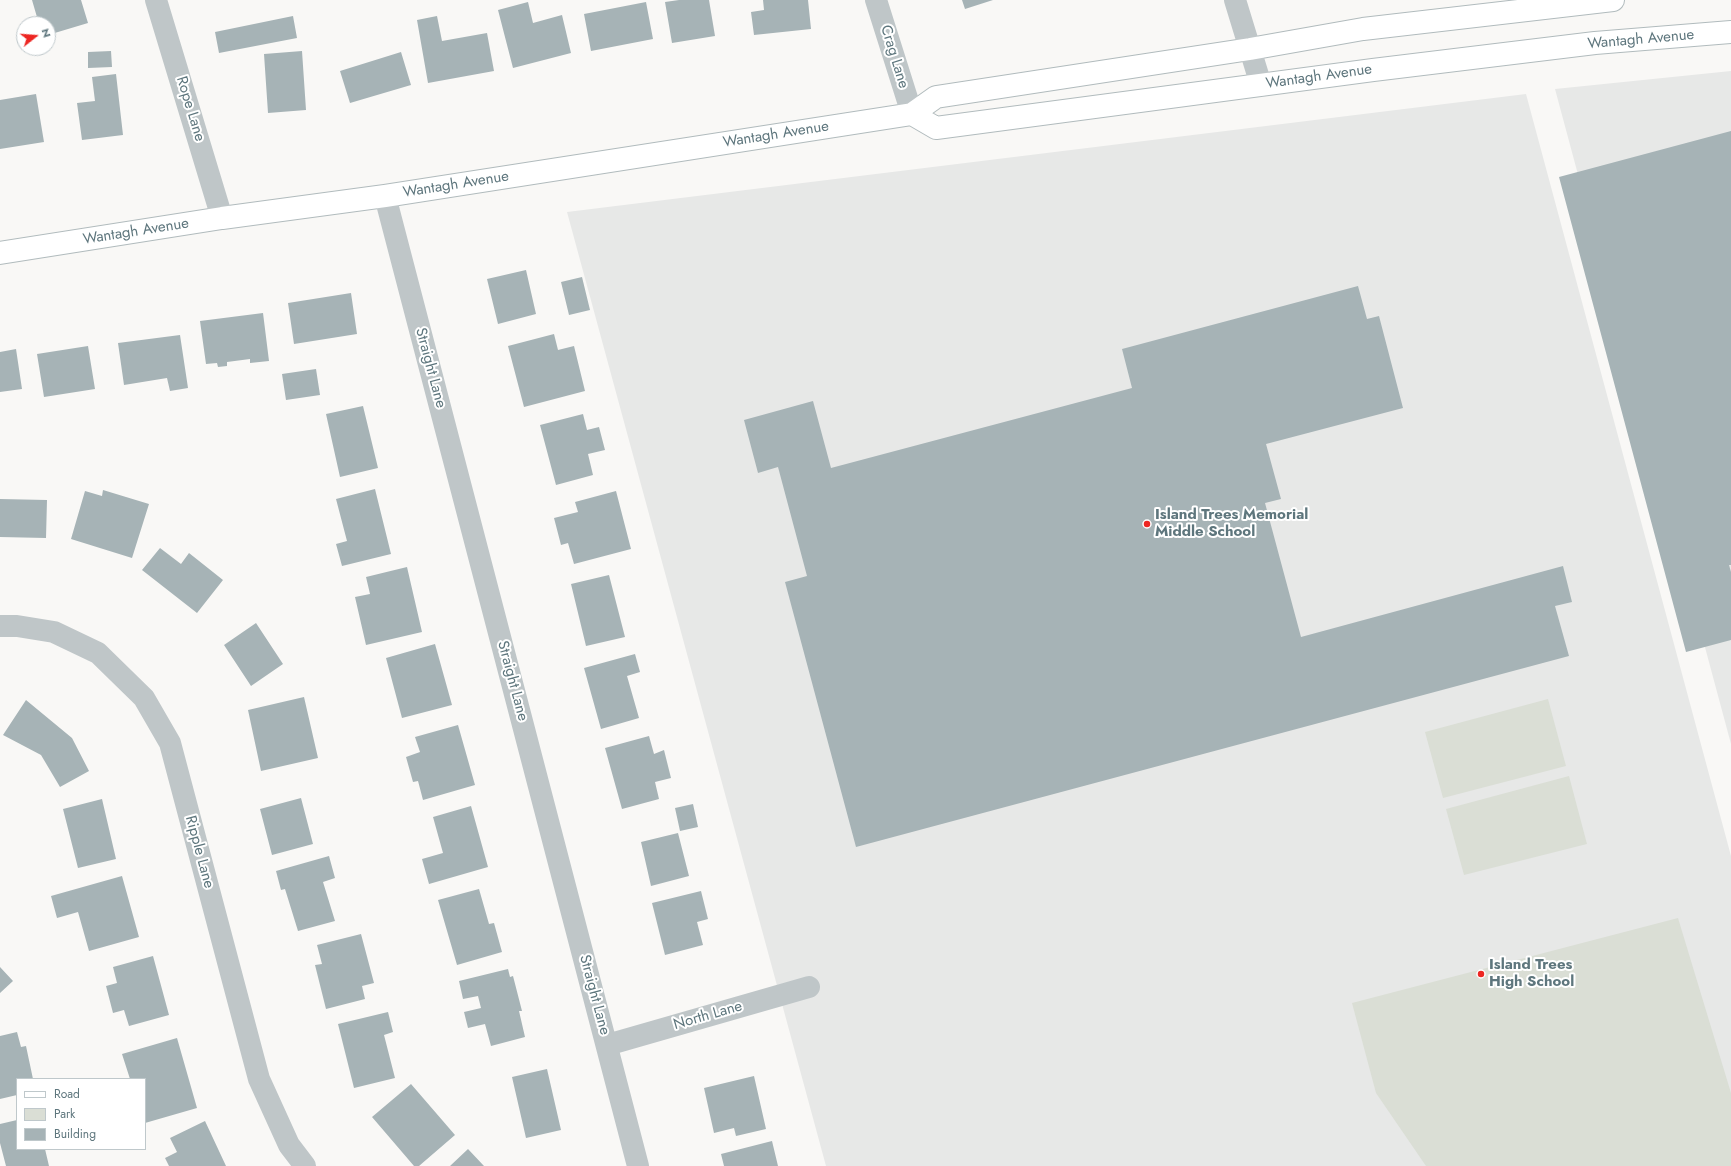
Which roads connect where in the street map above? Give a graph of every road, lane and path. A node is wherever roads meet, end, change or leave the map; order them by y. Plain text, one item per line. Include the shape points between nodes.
1 (156, 0) edge
2 (876, 0) edge
3 (1234, 0) edge
4 (1613, 0) edge
5 (1731, 32) edge
6 (1250, 49) junction
7 (1261, 85) junction
8 (912, 114) junction
9 (385, 196) junction
10 (222, 218) junction
11 (0, 254) edge
12 (0, 626) edge
13 (809, 987) dead end
14 (607, 1044) junction
15 (305, 1166) edge
16 (638, 1166) edge

1 - 10 street, Rope Lane
2 - 8 street, Crag Lane
3 - 6 street
4 - 6 main road, Wantagh Avenue via 1363,29
5 - 7 main road, Wantagh Avenue via 1595,43
6 - 7 street
6 - 8 main road, Wantagh Avenue via 936,97
7 - 8 main road, Wantagh Avenue via 936,128
8 - 9 main road, Wantagh Avenue
9 - 10 main road, Wantagh Avenue
9 - 14 street, Straight Lane
10 - 11 main road, Wantagh Avenue
12 - 15 street, Ripple Lane via 54,632 98,653 144,698 170,743 259,1079 289,1145
13 - 14 street, North Lane
14 - 16 street, Straight Lane

